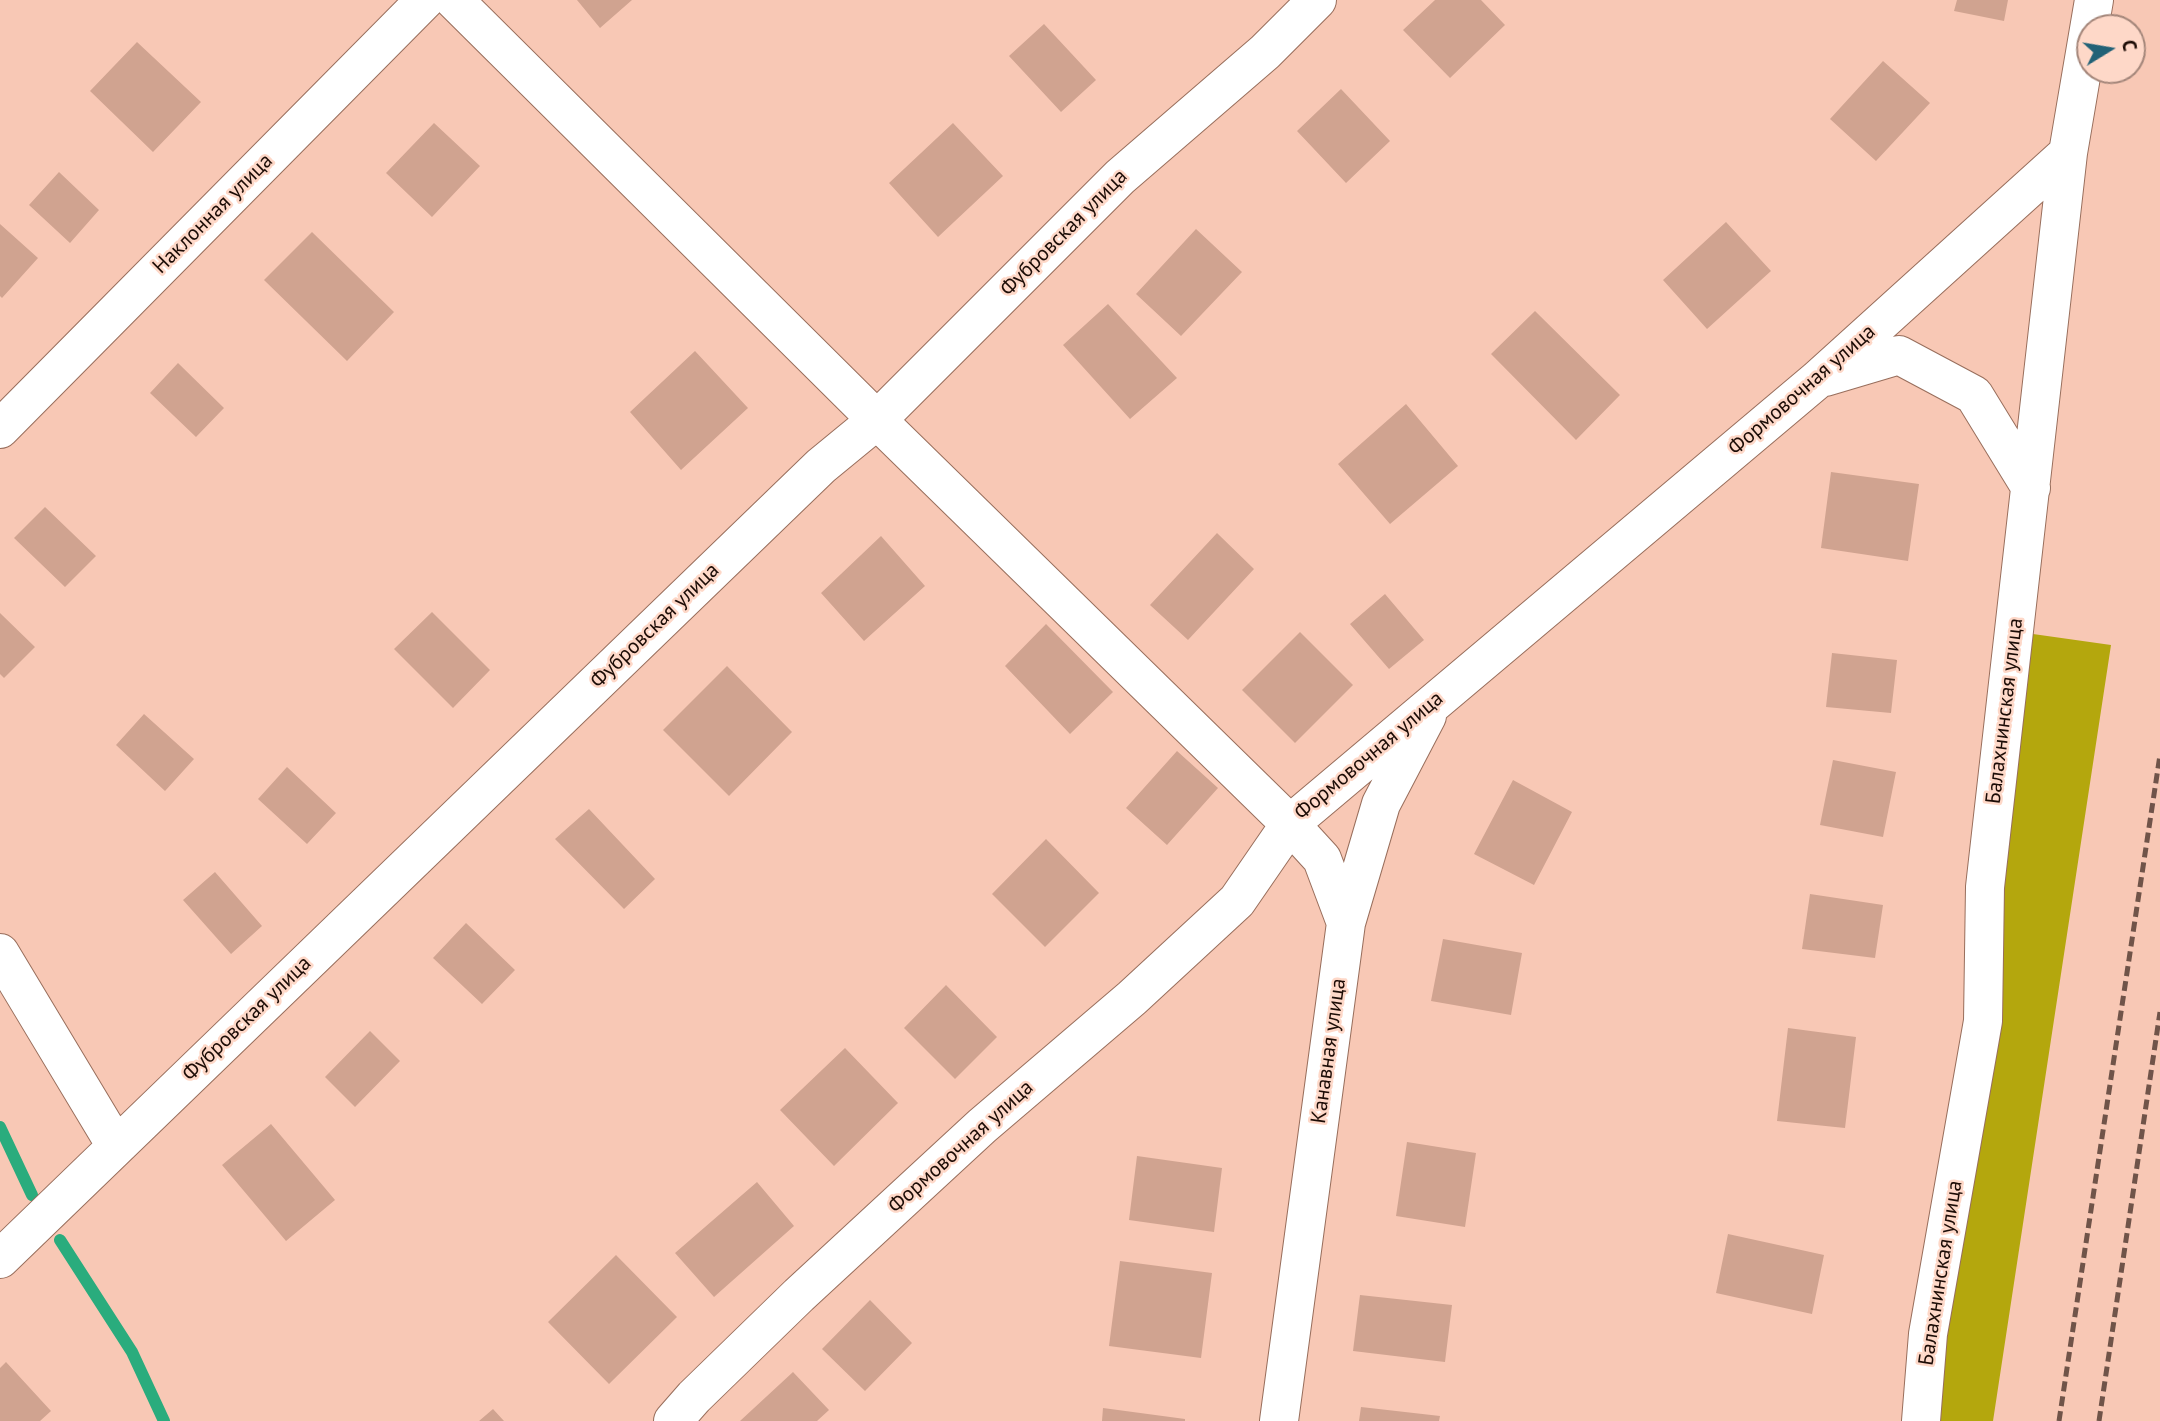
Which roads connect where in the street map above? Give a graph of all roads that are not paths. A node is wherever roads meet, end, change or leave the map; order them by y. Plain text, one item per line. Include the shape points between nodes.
1 (425, 0) edge
2 (454, 0) edge
3 (1317, 0) edge
4 (2094, 0) edge
5 (2068, 153) junction
6 (1817, 380) junction
7 (877, 420) junction
8 (0, 429) edge
9 (2031, 488) junction
10 (1437, 698) junction
11 (1290, 824) junction
12 (1346, 923) junction
13 (0, 953) edge
14 (116, 1146) junction
15 (0, 1259) edge
16 (673, 1421) edge
17 (1279, 1421) edge
18 (1921, 1421) edge

1 - 8 street, Наклонная улица
2 - 7 street
3 - 7 street, Фубровская улица via 1265,52 1120,177
4 - 5 street, Балахнинская улица
5 - 6 street, Формовочная улица
5 - 9 street, Балахнинская улица
6 - 9 street via 1899,355 1974,395
6 - 10 street, Формовочная улица
7 - 11 street
7 - 14 street, Фубровская улица via 821,466
9 - 18 street, Балахнинская улица via 1985,887 1983,1021 1928,1334
10 - 11 street, Формовочная улица
10 - 12 street, Канавная улица via 1381,804
11 - 12 street via 1322,859
11 - 16 street, Формовочная улица via 1237,901 982,1126
12 - 17 street, Канавная улица
13 - 14 street
14 - 15 street, Фубровская улица

